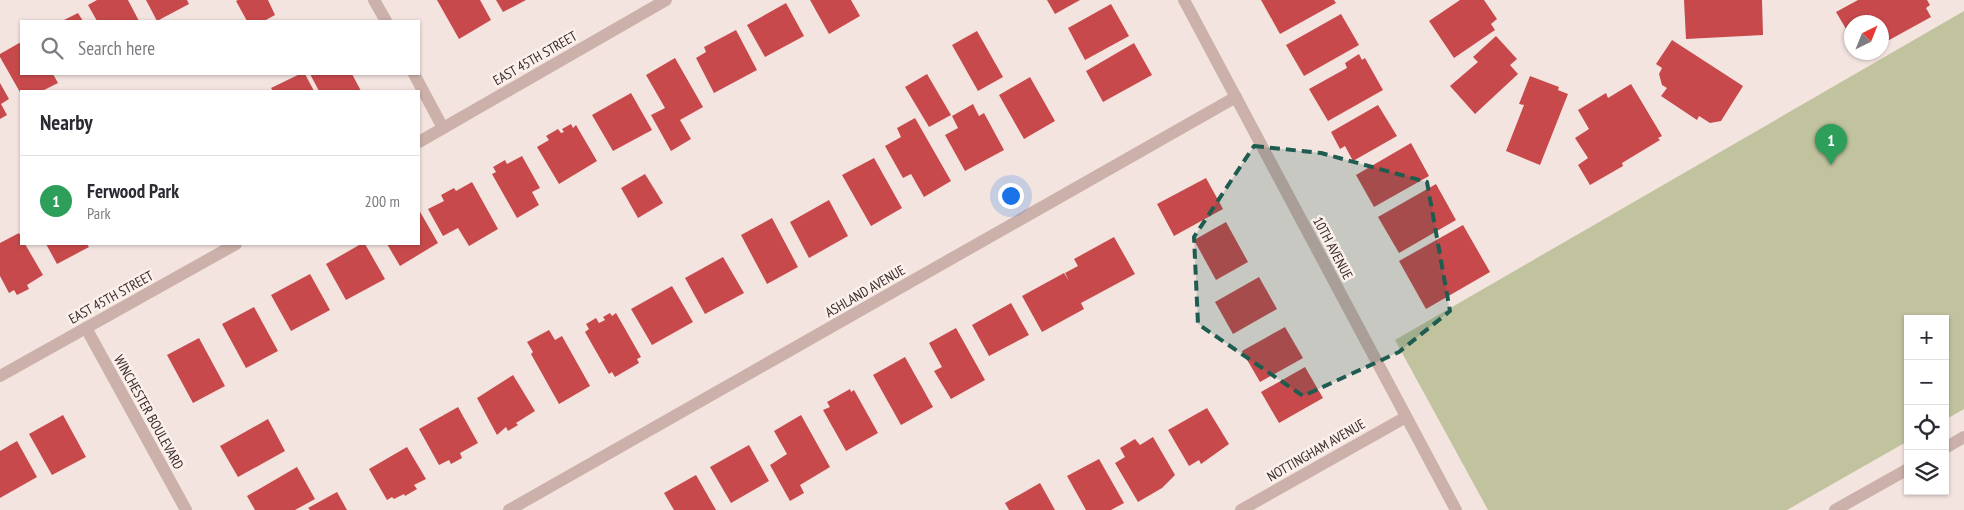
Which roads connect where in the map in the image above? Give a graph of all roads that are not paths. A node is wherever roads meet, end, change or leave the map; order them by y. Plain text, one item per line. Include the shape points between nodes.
1 (374, 0) edge
2 (666, 0) edge
3 (1184, 0) edge
4 (385, 20) edge
5 (415, 75) edge
6 (1236, 97) junction
7 (443, 128) junction
8 (420, 141) edge
9 (234, 245) edge
10 (86, 328) junction
11 (0, 376) edge
12 (1406, 417) junction
13 (1964, 437) edge
14 (1949, 446) edge
15 (1904, 471) edge
16 (186, 510) edge
17 (509, 510) edge
18 (1241, 510) edge
19 (1456, 510) edge
20 (1835, 510) edge

1 - 4 street
2 - 7 street, EAST 45TH STREET
3 - 6 street, 10TH AVENUE
5 - 7 street
6 - 12 street, 10TH AVENUE
6 - 17 street, ASHLAND AVENUE
7 - 8 street, EAST 45TH STREET
9 - 10 street, EAST 45TH STREET
10 - 11 street, EAST 45TH STREET
10 - 16 street, WINCHESTER BOULEVARD
12 - 18 street, NOTTINGHAM AVENUE
12 - 19 street, 10TH AVENUE
13 - 14 street
15 - 20 street

